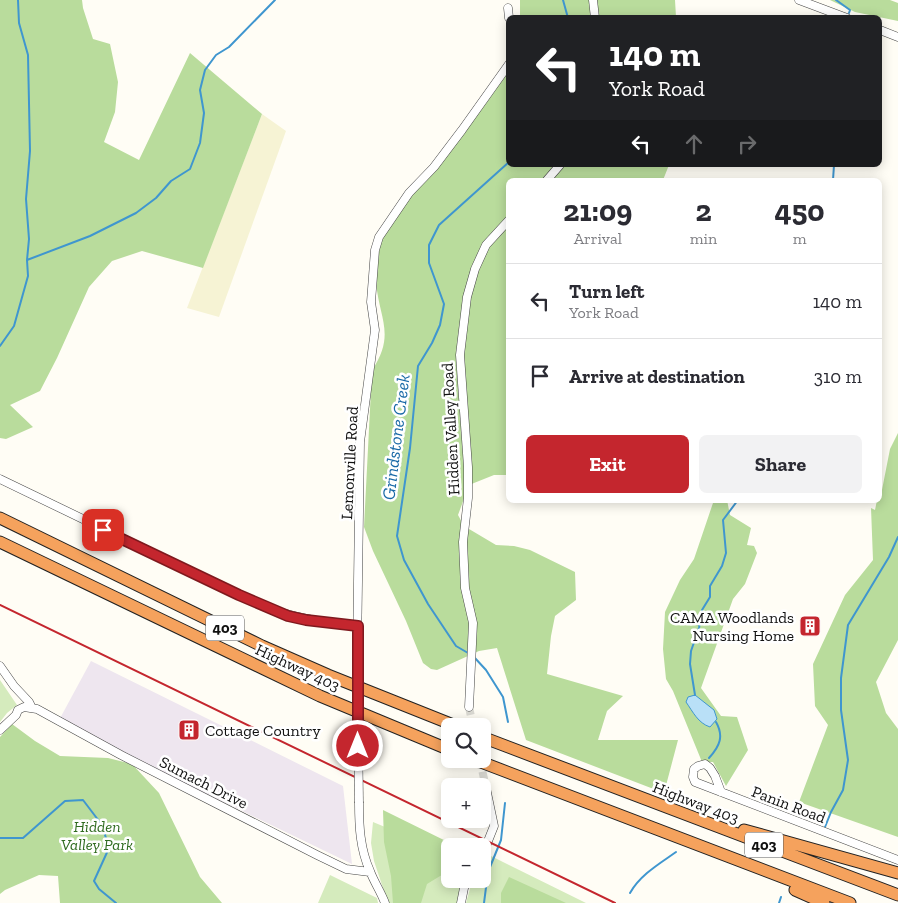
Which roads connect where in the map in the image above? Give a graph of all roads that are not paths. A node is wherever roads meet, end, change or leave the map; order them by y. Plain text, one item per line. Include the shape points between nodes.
1 (593, 0) edge
2 (799, 0) edge
3 (508, 8) dead end
4 (509, 15) edge
5 (595, 15) edge
6 (839, 15) edge
7 (882, 31) edge
8 (898, 37) edge
9 (506, 68) edge
10 (558, 167) edge
11 (549, 178) edge
12 (506, 223) edge
13 (0, 480) edge
14 (0, 518) edge
15 (0, 542) edge
16 (358, 626) junction
17 (0, 666) edge
18 (469, 707) tunnel mouth
19 (30, 708) junction
20 (441, 720) edge
21 (0, 730) edge
22 (491, 740) edge
23 (441, 746) edge
24 (491, 766) edge
25 (721, 792) dead end
26 (630, 794) junction
27 (491, 812) edge
28 (489, 838) edge
29 (708, 849) junction
30 (898, 860) edge
31 (370, 872) junction
32 (898, 873) edge
33 (464, 888) edge
34 (898, 896) edge
35 (385, 903) edge
36 (461, 903) edge
37 (824, 903) edge
38 (850, 903) edge

1 - 5 street
2 - 6 street
3 - 4 street
7 - 8 street
9 - 16 street, Lemonville Road via 434,167 409,193 379,237 375,250 372,302 375,330 360,442
10 - 11 street
12 - 18 street, Hidden Valley Road via 486,245 476,269 467,297 460,355 468,467 463,542 465,588 473,623
13 - 16 street via 265,607 306,620
14 - 20 highway, Highway 403 / 403 via 262,646
15 - 23 highway, Highway 403 / 403 via 320,696
16 - 31 street, Lemonville Road, bridge via 359,828
17 - 19 street via 16,693
19 - 21 street via 18,710
19 - 31 street, Sumach Drive via 346,869
22 - 26 highway, Highway 403 / 403
24 - 29 highway, 403
25 - 30 street, Panin Road
26 - 32 highway
26 - 34 highway, Highway 403 / 403
27 - 28 street via 494,826
29 - 37 highway
29 - 38 highway, 403
31 - 35 street, Lemonville Road
33 - 36 street

